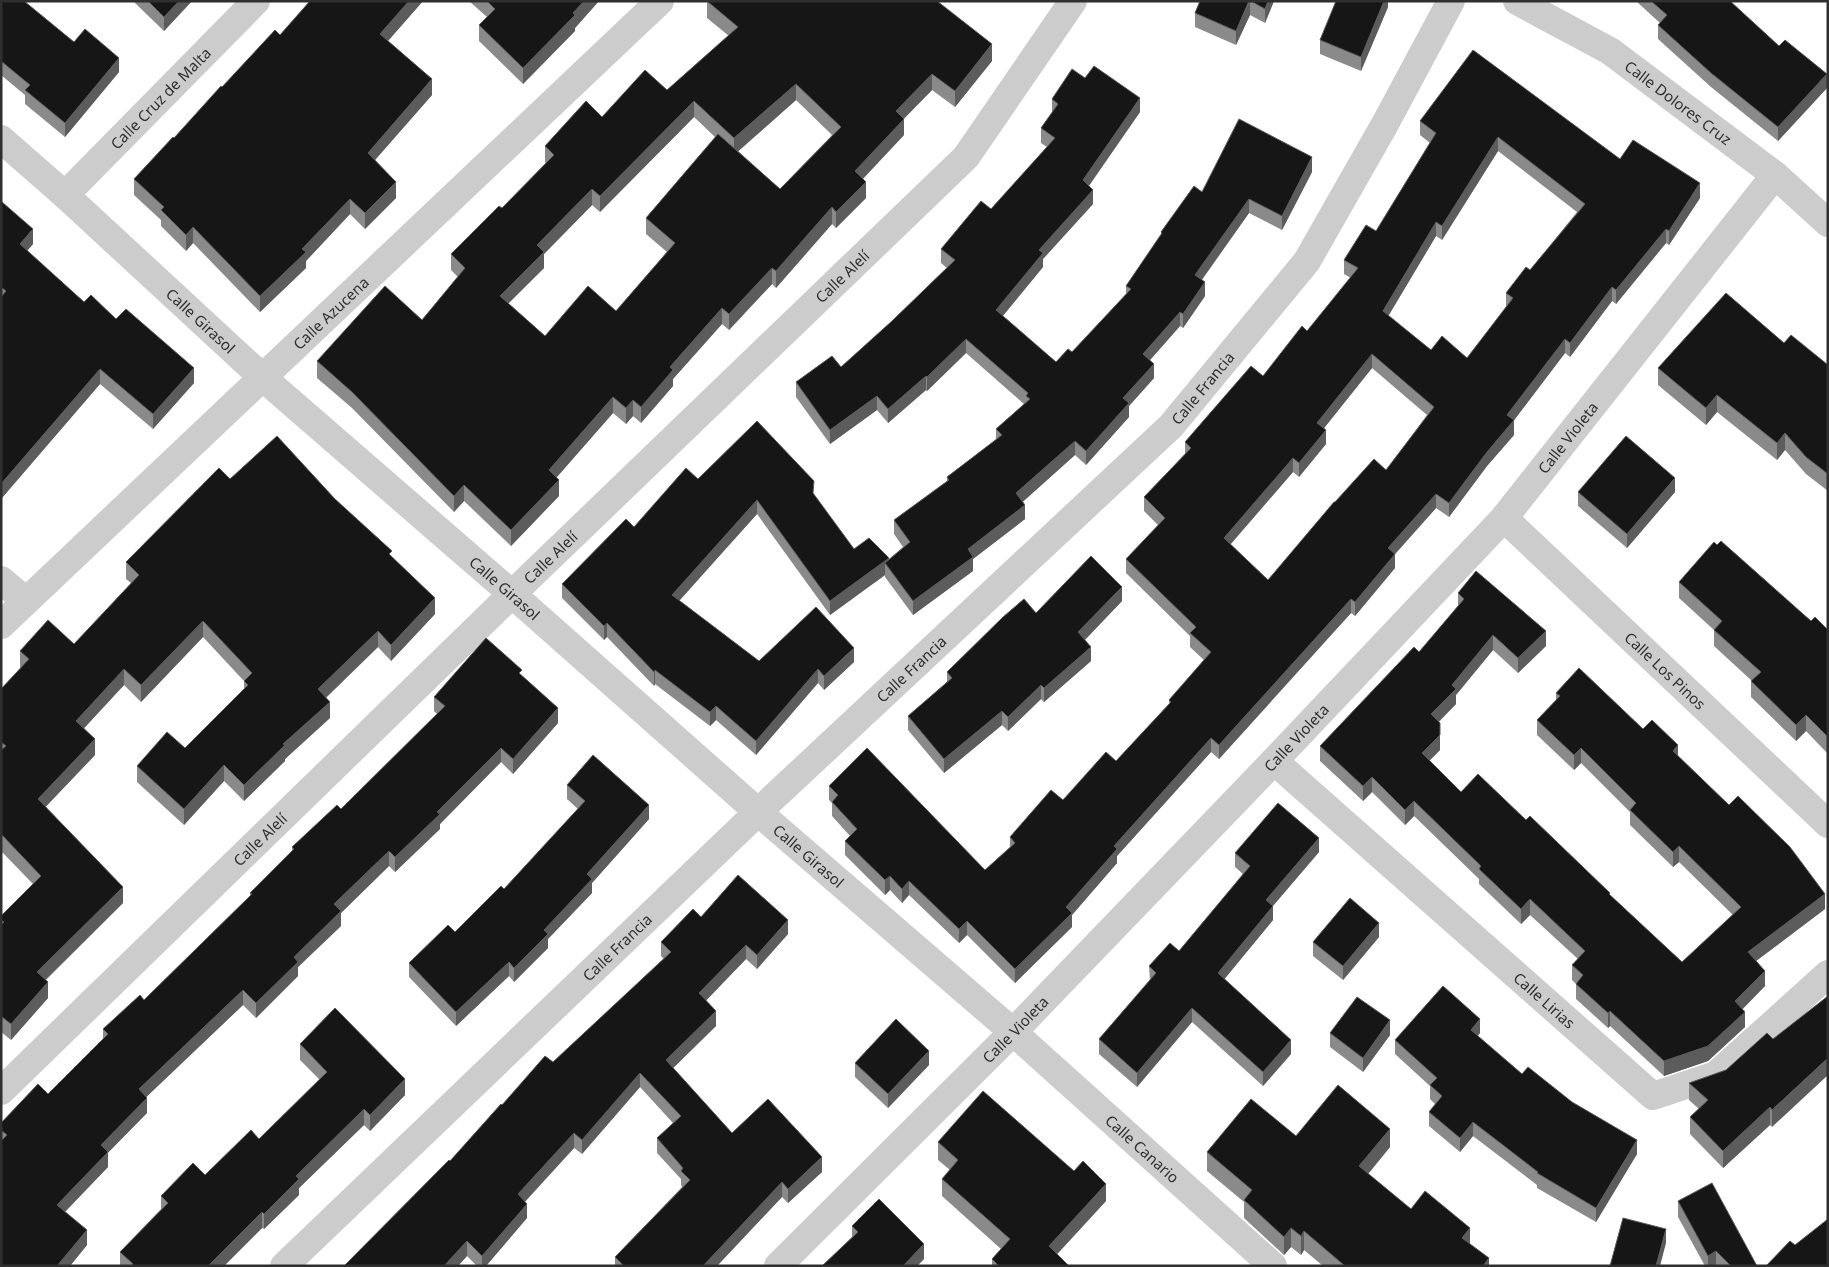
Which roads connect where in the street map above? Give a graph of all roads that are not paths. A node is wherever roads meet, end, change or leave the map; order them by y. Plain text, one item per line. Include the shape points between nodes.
1 (256, 1) edge
2 (660, 1) edge
3 (1073, 1) edge
4 (1451, 1) edge
5 (1517, 1) edge
6 (1, 139) edge
7 (1775, 175) junction
8 (65, 195) junction
9 (1828, 223) edge
10 (262, 377) junction
11 (1504, 518) junction
12 (1, 580) edge
13 (512, 594) junction
14 (26, 601) junction
15 (1, 625) edge
16 (1274, 761) junction
17 (758, 812) junction
18 (1828, 824) edge
19 (1828, 974) edge
20 (1013, 1032) junction
21 (1, 1091) edge
22 (284, 1266) edge
23 (778, 1266) edge
24 (1273, 1266) edge

1 - 8 street, Calle Cruz de Malta
2 - 10 street, Calle Azucena
3 - 13 street, Calle Alelí via 966,157
4 - 17 street, Calle Francia via 1386,124 1307,261 1171,426
5 - 7 street, Calle Dolores Cruz via 1610,51
6 - 8 street, Calle Girasol
7 - 9 street, Calle Dolores Cruz
7 - 11 street, Calle Violeta
8 - 10 street, Calle Girasol
10 - 13 street, Calle Girasol
10 - 14 street, Calle Azucena
11 - 16 street, Calle Violeta
11 - 18 street, Calle Los Pinos
12 - 14 street
13 - 17 street, Calle Girasol
13 - 21 street, Calle Alelí
14 - 15 street, Calle Azucena
16 - 19 street, Calle Lirias via 1653,1096 1716,1075
16 - 20 street, Calle Violeta
17 - 20 street, Calle Girasol
17 - 22 street, Calle Francia
20 - 23 street, Calle Violeta
20 - 24 street, Calle Canario

